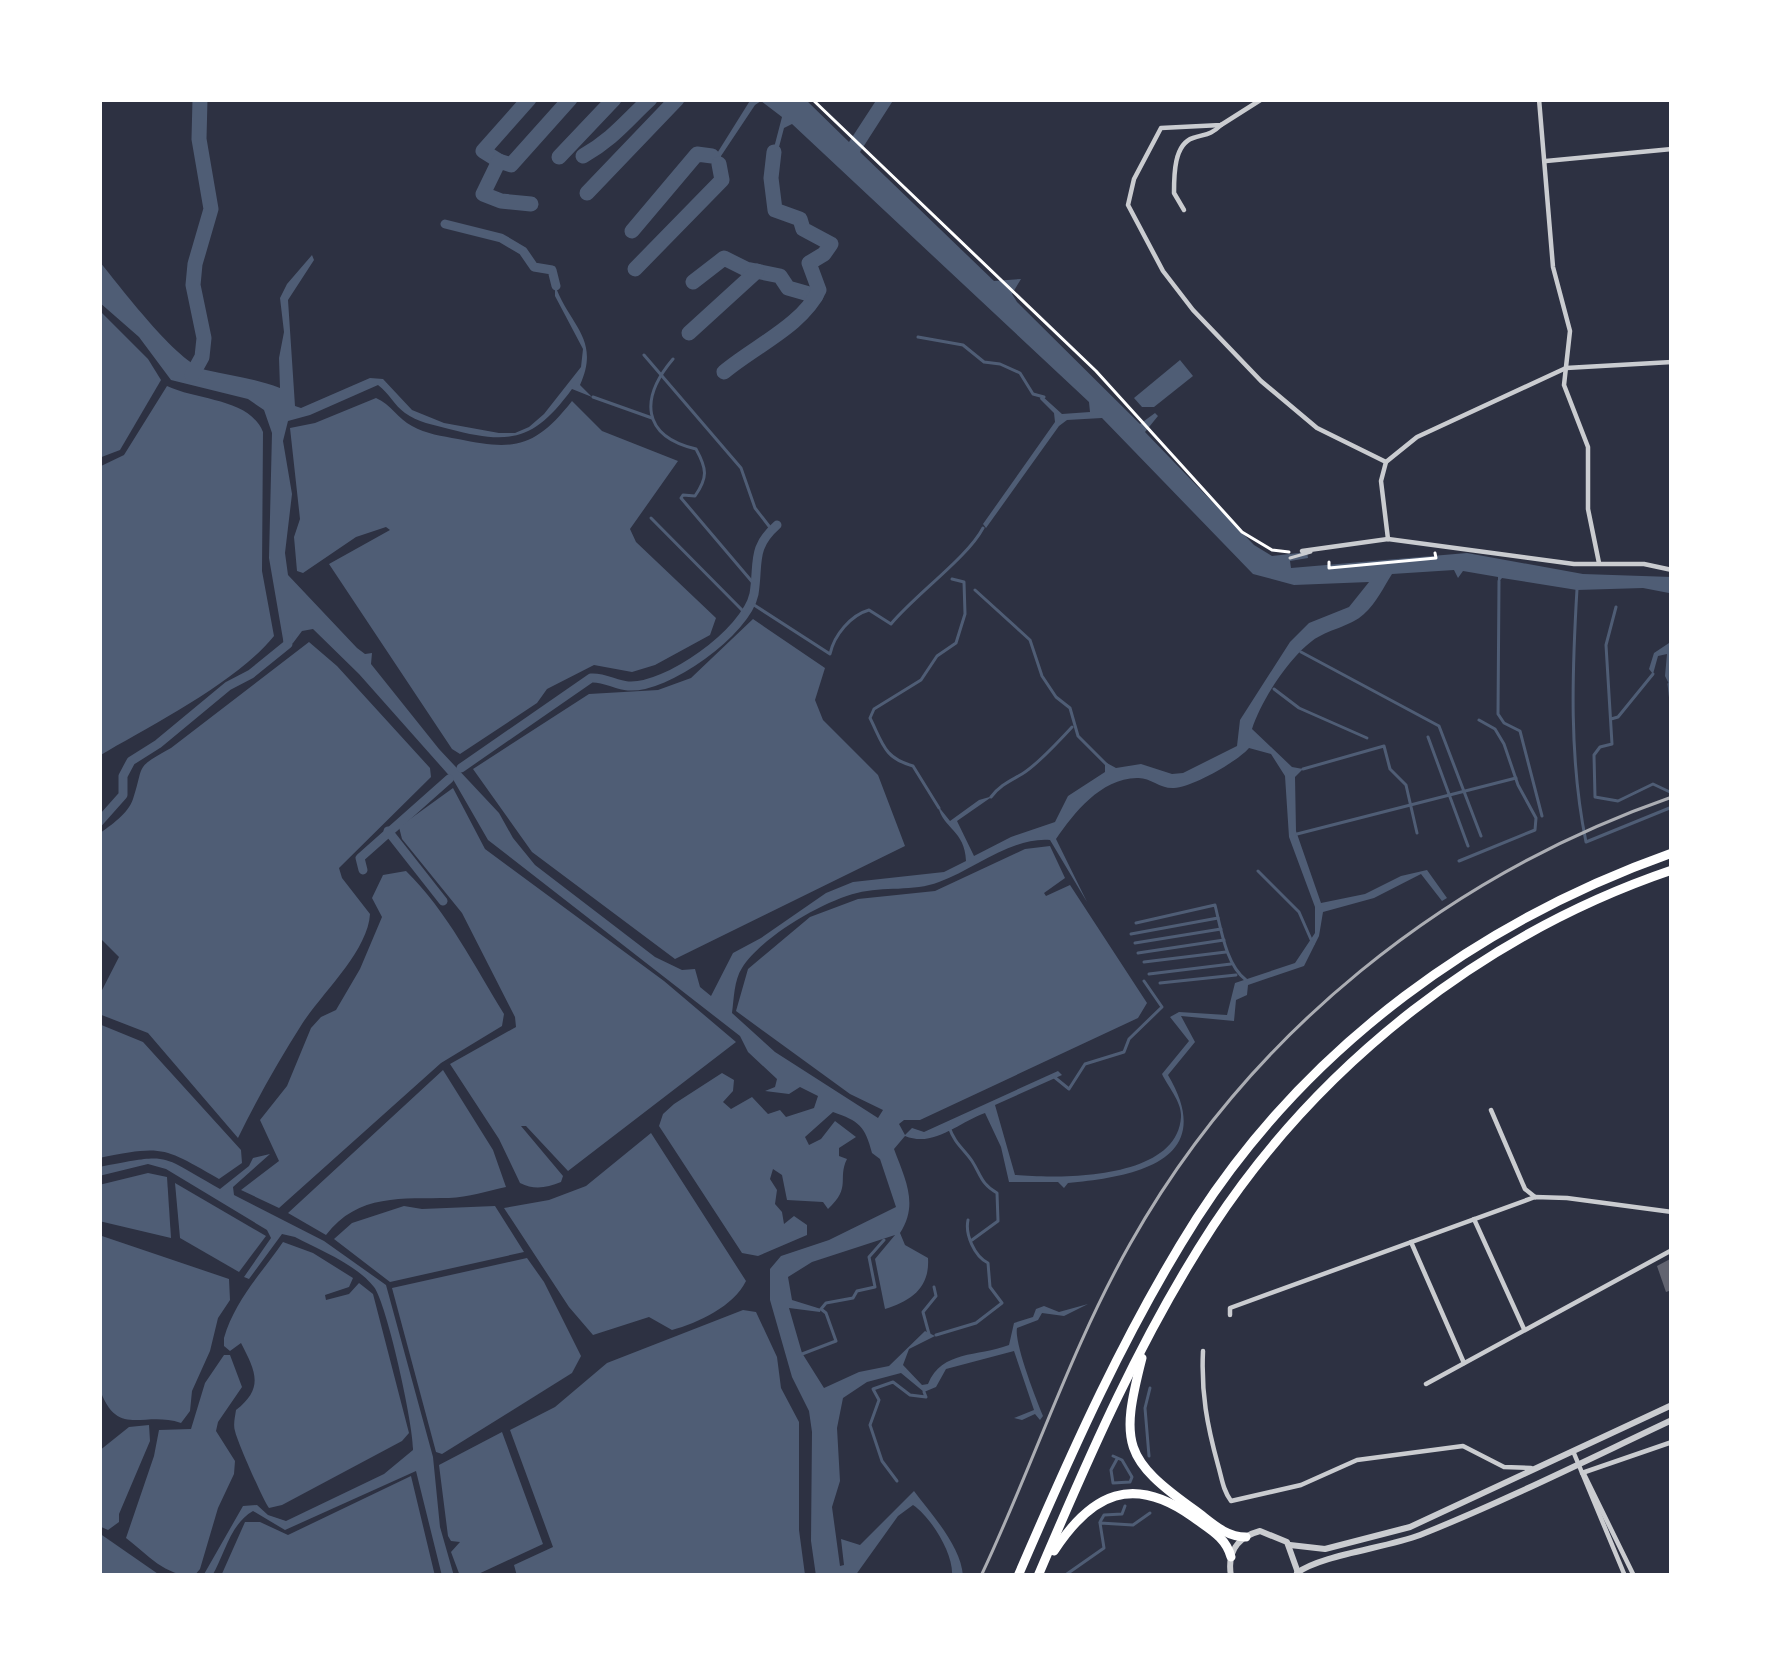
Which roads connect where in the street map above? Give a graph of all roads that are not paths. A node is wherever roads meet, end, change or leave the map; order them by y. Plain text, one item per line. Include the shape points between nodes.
1 (1262, 99) edge
2 (1539, 99) edge
3 (1221, 125) junction
4 (1672, 148) edge
5 (1544, 161) junction
6 (1184, 210) dead end
7 (1672, 362) edge
8 (1566, 368) junction
9 (1386, 462) junction
10 (1388, 539) junction
11 (1315, 549) junction
12 (1302, 551) road end
13 (1290, 558) dead end
14 (1599, 563) junction
15 (1672, 570) edge
16 (1672, 853) edge
17 (1672, 870) edge
18 (1491, 1110) dead end
19 (1535, 1197) junction
20 (1672, 1211) edge
21 (1474, 1219) junction
22 (1411, 1242) junction
23 (1672, 1250) edge
24 (1230, 1315) dead end
25 (1525, 1331) junction
26 (1147, 1340) junction
27 (1203, 1351) dead end
28 (1465, 1364) junction
29 (1426, 1384) dead end
30 (1672, 1405) edge
31 (1672, 1420) edge
32 (1672, 1442) edge
33 (1573, 1450) junction
34 (1578, 1464) junction
35 (1537, 1468) junction
36 (1582, 1473) junction
37 (1246, 1537) junction
38 (1290, 1545) junction
39 (1231, 1557) junction
40 (1040, 1573) edge
41 (1296, 1574) edge
42 (1018, 1576) edge
43 (1232, 1576) edge
44 (1625, 1576) edge
45 (1634, 1576) edge

1 - 3 street
2 - 5 street
3 - 6 street via 1181,145 1174,193
3 - 9 street via 1161,128 1128,206 1192,310 1261,381 1317,428
4 - 5 street
5 - 8 street via 1553,267 1570,331
7 - 8 street
8 - 9 street via 1417,437
8 - 14 street via 1564,385 1588,447
9 - 10 street
10 - 11 street
10 - 14 street
11 - 12 street
11 - 13 lane
14 - 15 street
16 - 42 highway via 1540,908 1472,947 1389,1008 1289,1101 1199,1215 1163,1275
17 - 26 highway via 1549,922 1480,963 1356,1058 1257,1165
18 - 19 street
19 - 20 street
19 - 21 street
21 - 22 street
21 - 25 street
22 - 24 street via 1230,1308
22 - 28 street
23 - 25 street
25 - 28 street
26 - 37 highway via 1128,1418 1139,1463 1225,1532
26 - 40 highway
27 - 35 street via 1206,1426 1231,1501 1301,1485 1357,1460 1463,1446 1504,1467
28 - 29 street
30 - 33 street
31 - 34 street
32 - 36 street
33 - 34 street
33 - 35 street
34 - 36 street
34 - 41 street via 1417,1536
35 - 38 street via 1394,1532 1325,1549
36 - 44 street
36 - 45 street
37 - 38 street via 1270,1532
37 - 39 street
38 - 41 street
39 - 40 highway via 1222,1538 1180,1508 1135,1493 1081,1514
39 - 43 street

